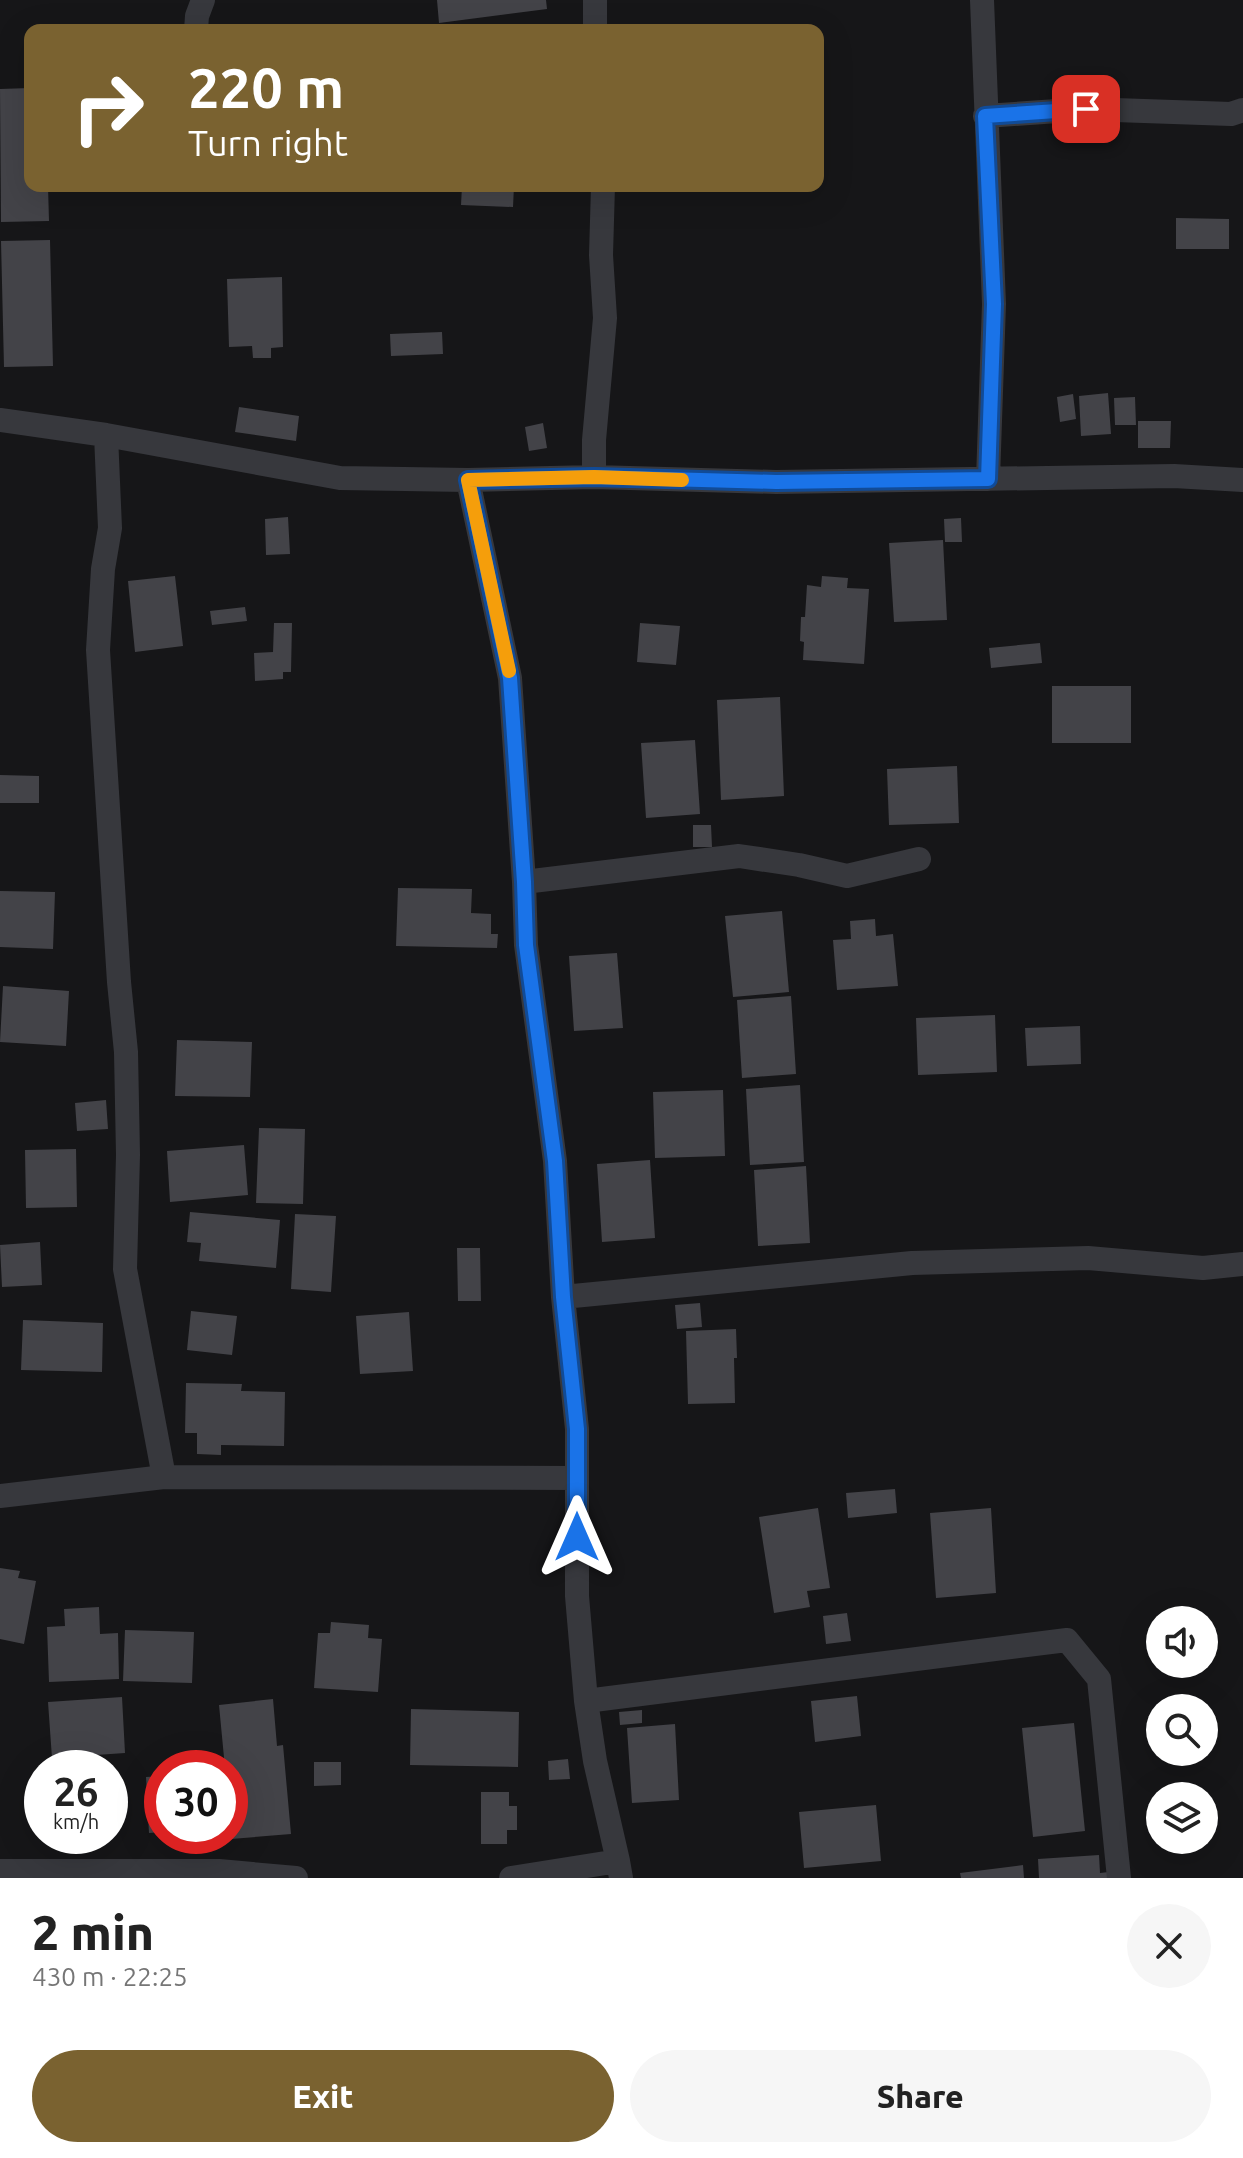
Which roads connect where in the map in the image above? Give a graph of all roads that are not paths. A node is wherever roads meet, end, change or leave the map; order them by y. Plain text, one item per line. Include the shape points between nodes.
1 (203, 0) edge
2 (595, 0) edge
3 (982, 0) edge
4 (196, 24) edge
5 (595, 24) edge
6 (1243, 110) edge
7 (985, 116) junction
8 (603, 192) edge
9 (0, 420) edge
10 (106, 435) junction
11 (594, 477) junction
12 (988, 479) junction
13 (468, 480) junction
14 (1243, 480) edge
15 (919, 859) dead end
16 (524, 882) junction
17 (1243, 1264) edge
18 (563, 1297) junction
19 (164, 1477) junction
20 (577, 1478) junction
21 (0, 1496) edge
22 (586, 1701) junction
23 (620, 1869) edge
24 (0, 1871) edge
25 (296, 1878) edge
26 (511, 1878) edge
27 (1119, 1878) edge

1 - 4 street
2 - 5 street
3 - 7 street
6 - 7 street via 1231,114 1086,109
7 - 12 street via 994,304
8 - 11 street via 605,318
9 - 10 street
10 - 13 street via 340,478
10 - 19 street via 110,528 98,650 126,1052 125,1269
11 - 12 street via 776,482
11 - 13 street
12 - 14 street
13 - 16 street via 510,678
15 - 16 street via 847,876 739,856
16 - 18 street via 526,945 555,1161
17 - 18 street via 1203,1268 1088,1258 912,1263
18 - 20 street
19 - 20 street
19 - 21 street
20 - 22 street via 577,1596
22 - 23 street
22 - 27 street via 1067,1640 1099,1679
23 - 26 street
24 - 25 street via 219,1871

